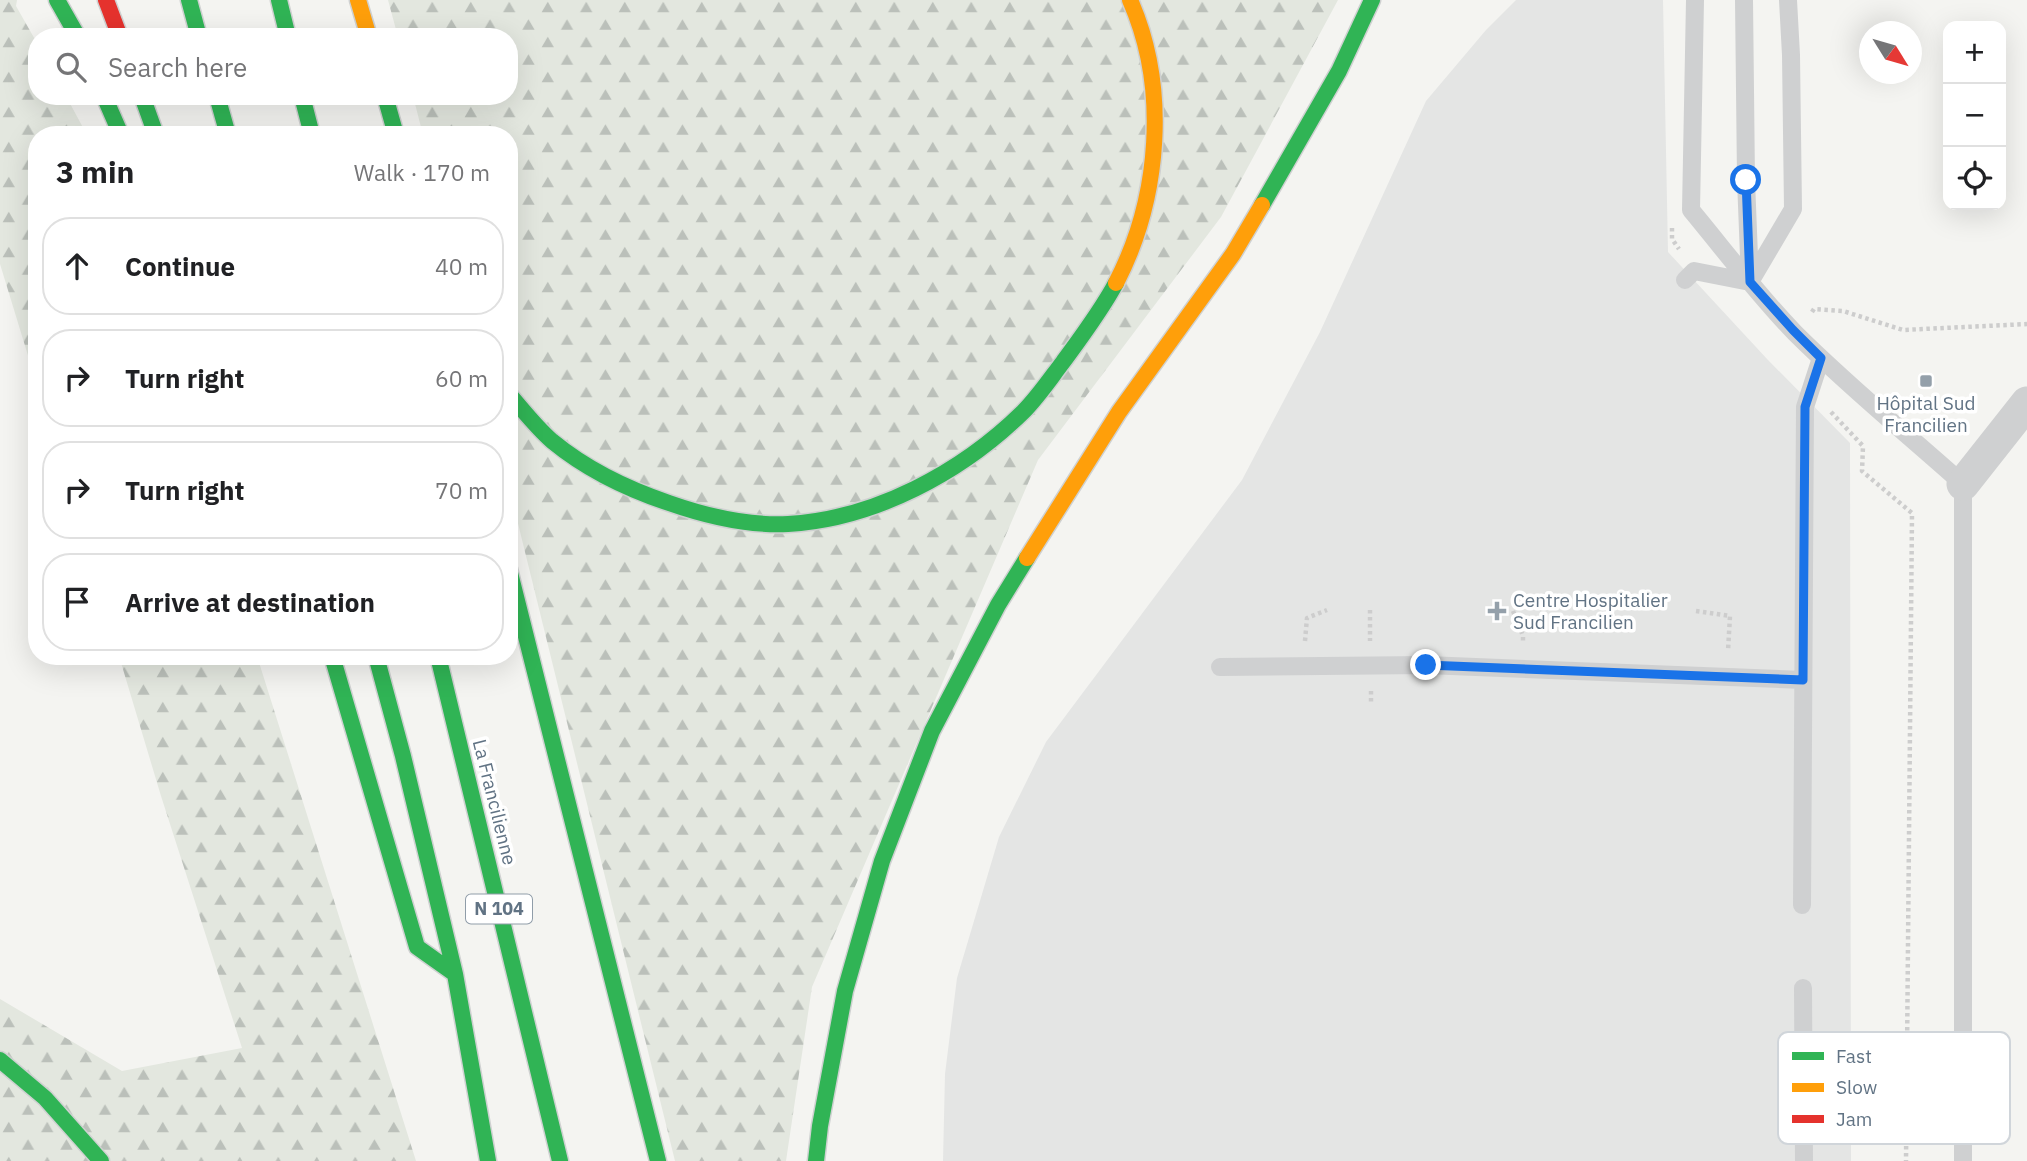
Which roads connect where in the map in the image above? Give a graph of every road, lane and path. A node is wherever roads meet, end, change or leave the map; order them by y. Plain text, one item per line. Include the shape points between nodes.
1 (57, 0) edge
2 (106, 0) edge
3 (189, 0) edge
4 (279, 0) edge
5 (358, 0) edge
6 (1130, 0) edge
7 (1372, 0) edge
8 (1695, 0) edge
9 (1744, 0) edge
10 (1788, 0) edge
11 (73, 28) edge
12 (117, 28) edge
13 (197, 28) edge
14 (286, 28) edge
15 (366, 28) edge
16 (108, 105) edge
17 (145, 105) edge
18 (220, 105) edge
19 (304, 105) edge
20 (388, 105) edge
21 (117, 126) edge
22 (153, 126) edge
23 (225, 126) edge
24 (310, 126) edge
25 (393, 126) edge
26 (1685, 280) dead end
27 (1750, 282) junction
28 (2027, 324) edge
29 (1793, 330) junction
30 (1821, 358) junction
31 (1807, 401) junction
32 (2027, 403) edge
33 (518, 404) edge
34 (1964, 484) junction
35 (518, 605) edge
36 (335, 665) edge
37 (378, 665) edge
38 (440, 665) edge
39 (1220, 667) dead end
40 (1803, 680) junction
41 (1802, 905) dead end
42 (455, 974) junction
43 (1803, 988) dead end
44 (1803, 1032) edge
45 (1907, 1032) edge
46 (1963, 1032) edge
47 (0, 1060) edge
48 (101, 1161) edge
49 (488, 1161) edge
50 (560, 1161) edge
51 (658, 1161) edge
52 (816, 1161) edge

1 - 11 main road
2 - 12 main road
3 - 13 main road
4 - 14 main road
5 - 15 main road
6 - 33 main road via 1152,71 1154,103 1154,157 1137,235 1101,308 1048,383 1024,411 973,453 877,506 817,522 742,521 712,517 609,479 558,446
7 - 52 main road via 1339,71 1233,254 1119,412 998,605 932,730 882,861 845,991
8 - 27 lane via 1691,210
9 - 27 lane
10 - 27 lane via 1793,209
16 - 21 main road
17 - 22 main road
18 - 23 main road
19 - 24 main road
20 - 25 main road
26 - 27 lane via 1694,271
27 - 29 lane
28 - 29 path via 1903,330 1843,311 1814,309
29 - 30 lane
30 - 31 lane
30 - 34 lane
31 - 40 lane
31 - 45 path via 1829,410 1863,446 1862,471 1912,513
32 - 34 street
34 - 46 lane
35 - 51 main road
36 - 42 main road via 417,947
37 - 42 main road, N 104
38 - 50 main road, La Francilienne / N 104
39 - 40 lane via 1426,665
40 - 41 lane
42 - 49 main road, N 104
43 - 44 lane
47 - 48 main road via 46,1098

